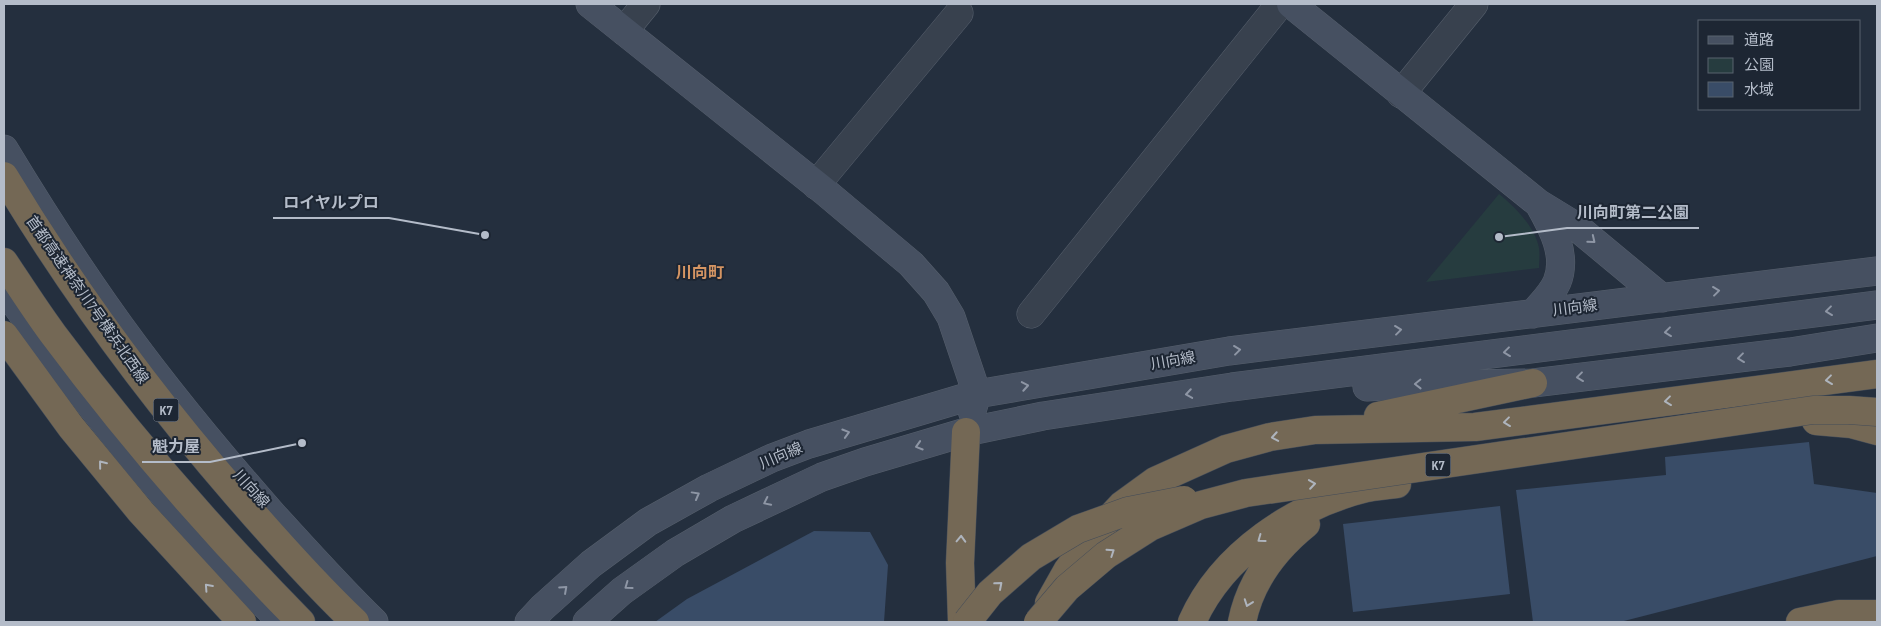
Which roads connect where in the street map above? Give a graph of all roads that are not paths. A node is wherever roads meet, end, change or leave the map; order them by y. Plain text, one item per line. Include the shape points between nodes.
1 (590, 4) edge
2 (646, 4) edge
3 (1280, 4) edge
4 (1291, 4) edge
5 (1474, 4) edge
6 (959, 13) dead end
7 (624, 31) junction
8 (1401, 94) junction
9 (4, 149) edge
10 (4, 176) edge
11 (816, 185) junction
12 (1538, 203) junction
13 (4, 262) edge
14 (1877, 271) edge
15 (4, 288) edge
16 (1662, 298) junction
17 (1877, 305) edge
18 (1031, 314) dead end
19 (1532, 314) junction
20 (4, 335) edge
21 (1877, 338) edge
22 (1877, 374) edge
23 (1533, 383) junction
24 (1232, 387) junction
25 (977, 394) junction
26 (1877, 412) edge
27 (1815, 416) junction
28 (1877, 422) edge
29 (1315, 430) junction
30 (1877, 431) edge
31 (966, 432) junction
32 (1367, 488) junction
33 (1246, 493) junction
34 (1877, 614) edge
35 (242, 622) edge
36 (282, 622) edge
37 (301, 622) edge
38 (355, 622) edge
39 (374, 622) edge
40 (529, 622) edge
41 (586, 622) edge
42 (962, 622) edge
43 (967, 622) edge
44 (1038, 622) edge
45 (1043, 622) edge
46 (1192, 622) edge
47 (1242, 622) edge
48 (1800, 622) edge

1 - 7 street
2 - 7 street
3 - 18 street
4 - 8 street
5 - 8 street
6 - 11 street
7 - 11 street
8 - 12 street
9 - 39 street, 川向線 via 106,306 165,385 232,468
10 - 38 highway, 首都高速神奈川7号横浜北西線 / K7 via 92,312 150,391 276,541
11 - 25 street via 911,264 936,292 951,317
12 -> 16 street via 1574,225
12 - 19 street via 1558,241 1560,262 1557,282
13 - 37 highway via 52,333 116,416 253,574
16 -> 14 street, 川向線
15 - 36 street via 42,344 117,439 178,512
16 - 19 street, 川向線
17 -> 24 street
25 -> 19 street, 川向線 via 1229,351
35 -> 20 highway via 141,512 71,427
21 -> 23 street via 1790,352
22 -> 29 highway via 1475,426
23 -> 24 street via 1324,390
23 - 29 highway
24 -> 31 street via 1044,416
25 - 31 street
40 -> 25 street, 川向線 via 591,564 648,522 709,488 809,444
26 - 27 highway, K7, bridge via 1849,410
27 - 28 highway, bridge via 1850,414
27 - 30 highway
27 - 32 highway, K7
33 -> 27 highway, K7, bridge
29 -> 45 highway via 1270,437 1226,449 1155,481 1122,506 1094,535 1066,571
31 -> 41 street via 822,477 741,515 675,553
42 -> 31 highway via 960,563
32 -> 46 highway, K7 via 1309,510 1257,541 1214,585
32 -> 47 highway via 1314,516 1290,537 1254,586
43 -> 33 highway, bridge via 990,593 1031,557 1078,529 1128,511 1183,500
44 -> 33 highway, K7, bridge via 1067,588 1106,555 1150,527 1201,505
34 - 48 highway via 1838,614

